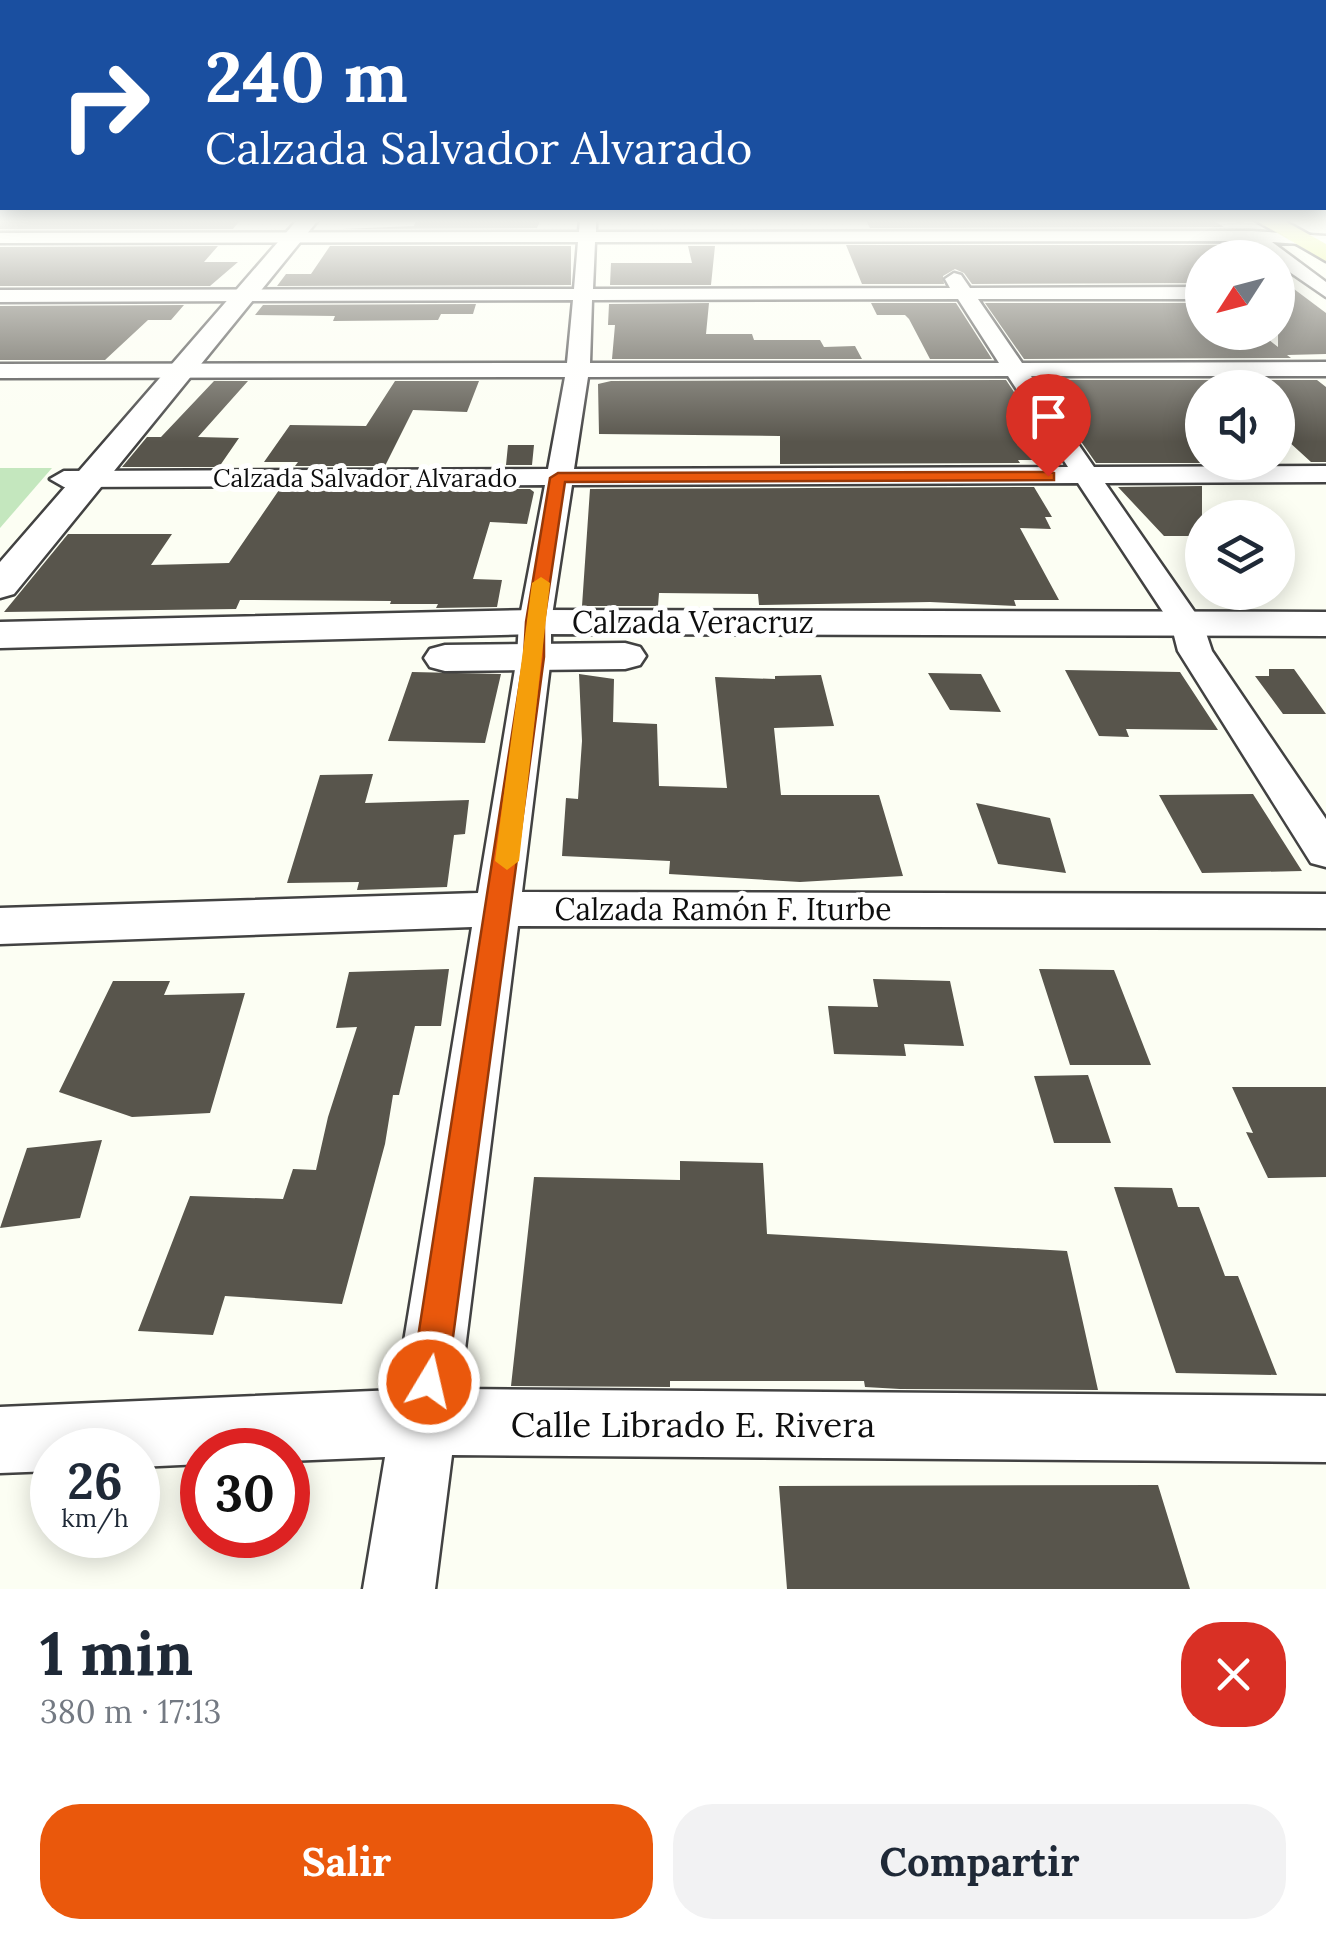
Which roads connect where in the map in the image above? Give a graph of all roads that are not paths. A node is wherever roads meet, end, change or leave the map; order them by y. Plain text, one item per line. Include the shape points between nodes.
1 (1184, 293) edge
2 (233, 294) junction
3 (580, 294) junction
4 (966, 295) junction
5 (0, 296) edge
6 (1326, 368) edge
7 (578, 370) junction
8 (1013, 370) junction
9 (0, 371) edge
10 (170, 371) junction
11 (1326, 474) edge
12 (1086, 476) junction
13 (558, 478) junction
14 (78, 479) junction
15 (0, 551) edge
16 (0, 586) edge
17 (1326, 624) edge
18 (0, 635) edge
19 (1191, 637) junction
20 (535, 640) junction
21 (1326, 650) edge
22 (0, 662) edge
23 (1326, 852) edge
24 (501, 908) junction
25 (1326, 911) edge
26 (0, 926) edge
27 (423, 1422) junction
28 (1326, 1428) edge
29 (0, 1440) edge
30 (399, 1589) edge

1 - 4 street
2 - 3 street
2 - 5 street
2 - 10 street
3 - 4 street
3 - 7 street
4 - 8 street
6 - 8 street
7 - 8 street
7 - 10 street
7 - 13 street
8 - 12 street
9 - 10 street
10 - 14 street
11 - 12 street, Calzada Salvador Alvarado
12 - 13 street, Calzada Salvador Alvarado
12 - 19 street
13 - 14 street, Calzada Salvador Alvarado
13 - 20 street
14 - 15 street
14 - 16 street
17 - 19 street, Calzada Veracruz
18 - 20 street, Calzada Veracruz
19 - 20 street, Calzada Veracruz
19 - 21 street, Calzada Veracruz
19 - 23 street
20 - 22 street, Calzada Veracruz
20 - 24 street
24 - 25 street, Calzada Ramón F. Iturbe
24 - 26 street, Calzada Ramón F. Iturbe
24 - 27 street
27 - 28 street, Calle Librado E. Rivera
27 - 29 street, Calle Librado E. Rivera
27 - 30 street

